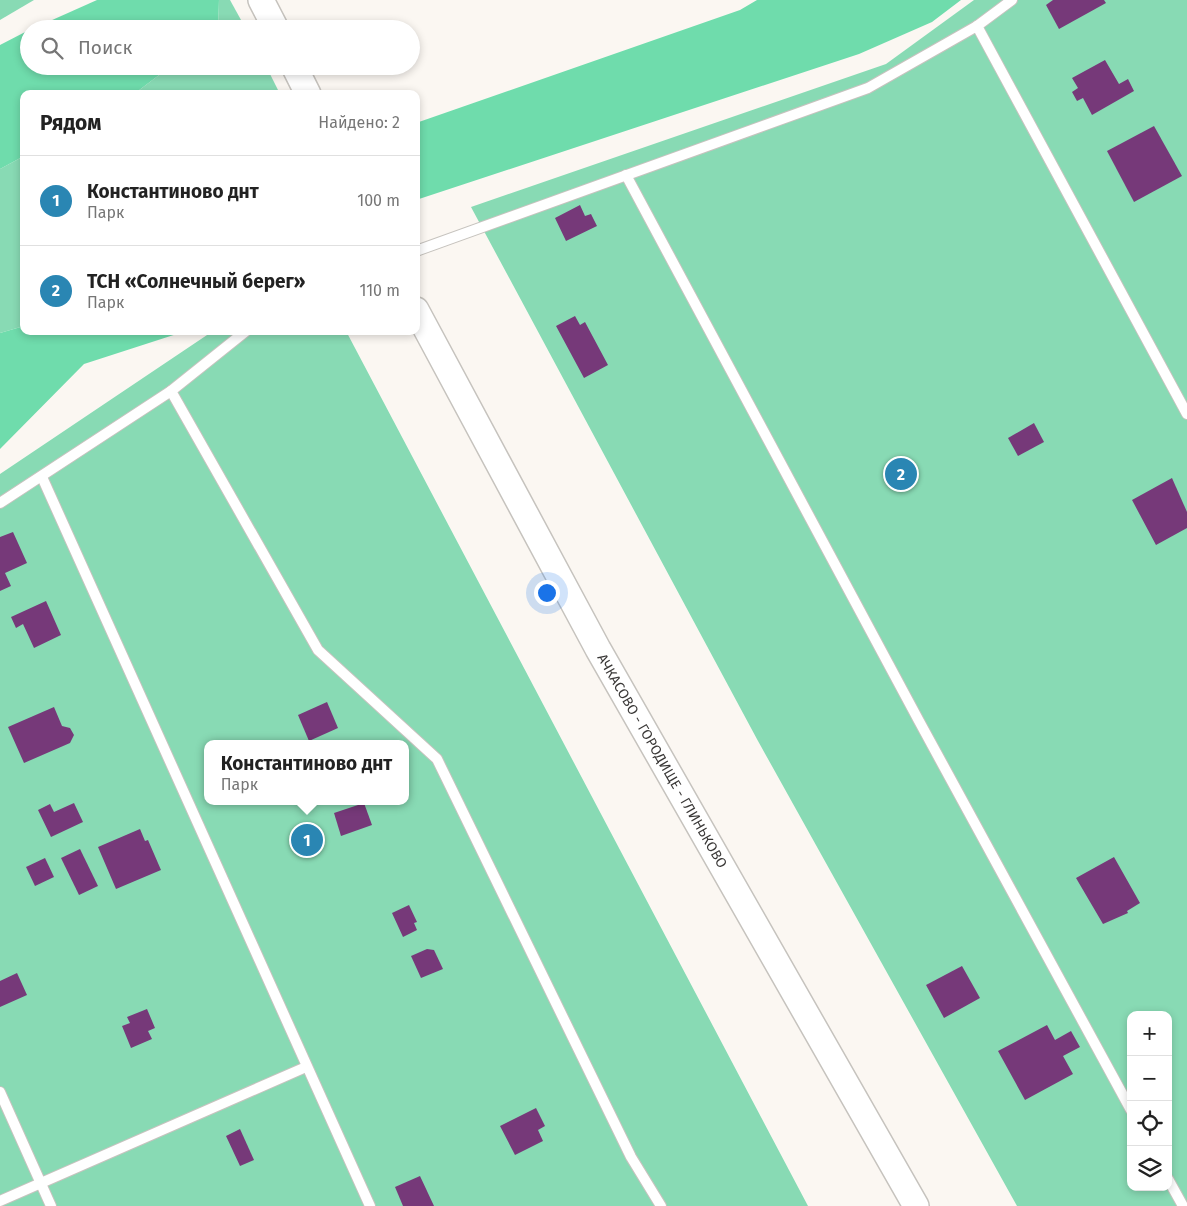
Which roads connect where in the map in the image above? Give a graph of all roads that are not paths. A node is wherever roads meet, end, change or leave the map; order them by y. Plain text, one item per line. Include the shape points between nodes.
1 (261, 0) edge
2 (1012, 0) edge
3 (271, 20) edge
4 (977, 26) junction
5 (298, 75) edge
6 (306, 90) edge
7 (626, 175) junction
8 (420, 250) edge
9 (420, 317) edge
10 (241, 335) edge
11 (171, 391) junction
12 (1187, 414) edge
13 (42, 477) junction
14 (0, 503) edge
15 (306, 1067) junction
16 (0, 1092) edge
17 (1127, 1103) edge
18 (41, 1183) junction
19 (1172, 1186) edge
20 (0, 1201) edge
21 (51, 1206) edge
22 (370, 1206) edge
23 (661, 1206) edge
24 (916, 1206) edge
25 (1183, 1206) edge

1 - 3 street
2 - 4 lane
4 - 7 lane via 868,88
4 - 12 lane
5 - 6 street
7 - 8 lane
7 - 17 lane
9 - 24 street, АЧКАСОВО - ГОРОДИЩЕ - ГЛИНЬКОВО via 598,649
10 - 11 lane
11 - 13 lane
11 - 23 lane via 318,650 437,759 632,1157
13 - 14 lane
13 - 15 lane
15 - 18 lane
15 - 22 lane
16 - 18 lane
18 - 20 lane
18 - 21 lane
19 - 25 lane

